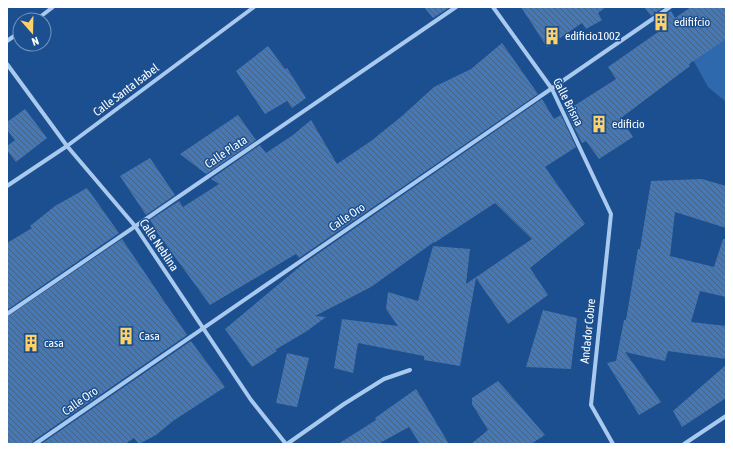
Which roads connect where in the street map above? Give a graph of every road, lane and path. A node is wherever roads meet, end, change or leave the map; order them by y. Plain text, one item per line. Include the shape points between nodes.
1 (254, 7) edge
2 (456, 7) edge
3 (493, 7) edge
4 (670, 7) edge
5 (7, 64) edge
6 (552, 89) junction
7 (67, 146) junction
8 (7, 186) edge
9 (611, 214) joint
10 (135, 226) junction
11 (7, 314) edge
12 (203, 328) junction
13 (410, 370) dead end
14 (726, 416) edge
15 (35, 444) edge
16 (286, 444) edge
17 (613, 444) edge
18 (684, 444) edge

1 - 7 street, Calle Santa Isabel
2 - 10 street, Calle Plata
3 - 6 street, Calle Brisna
4 - 6 street, Calle Oro
5 - 7 street, Calle Neblina
6 - 9 street, Calle Brisna
6 - 12 street, Calle Oro
7 - 8 street, Calle Santa Isabel
7 - 10 street, Calle Neblina
9 - 17 street, Andador Cobre via 590,405
10 - 11 street, Calle Plata
10 - 12 street, Calle Neblina
12 - 15 street, Calle Oro
12 - 16 street, Calle Neblina via 251,400
13 - 16 street via 384,379
14 - 18 street

